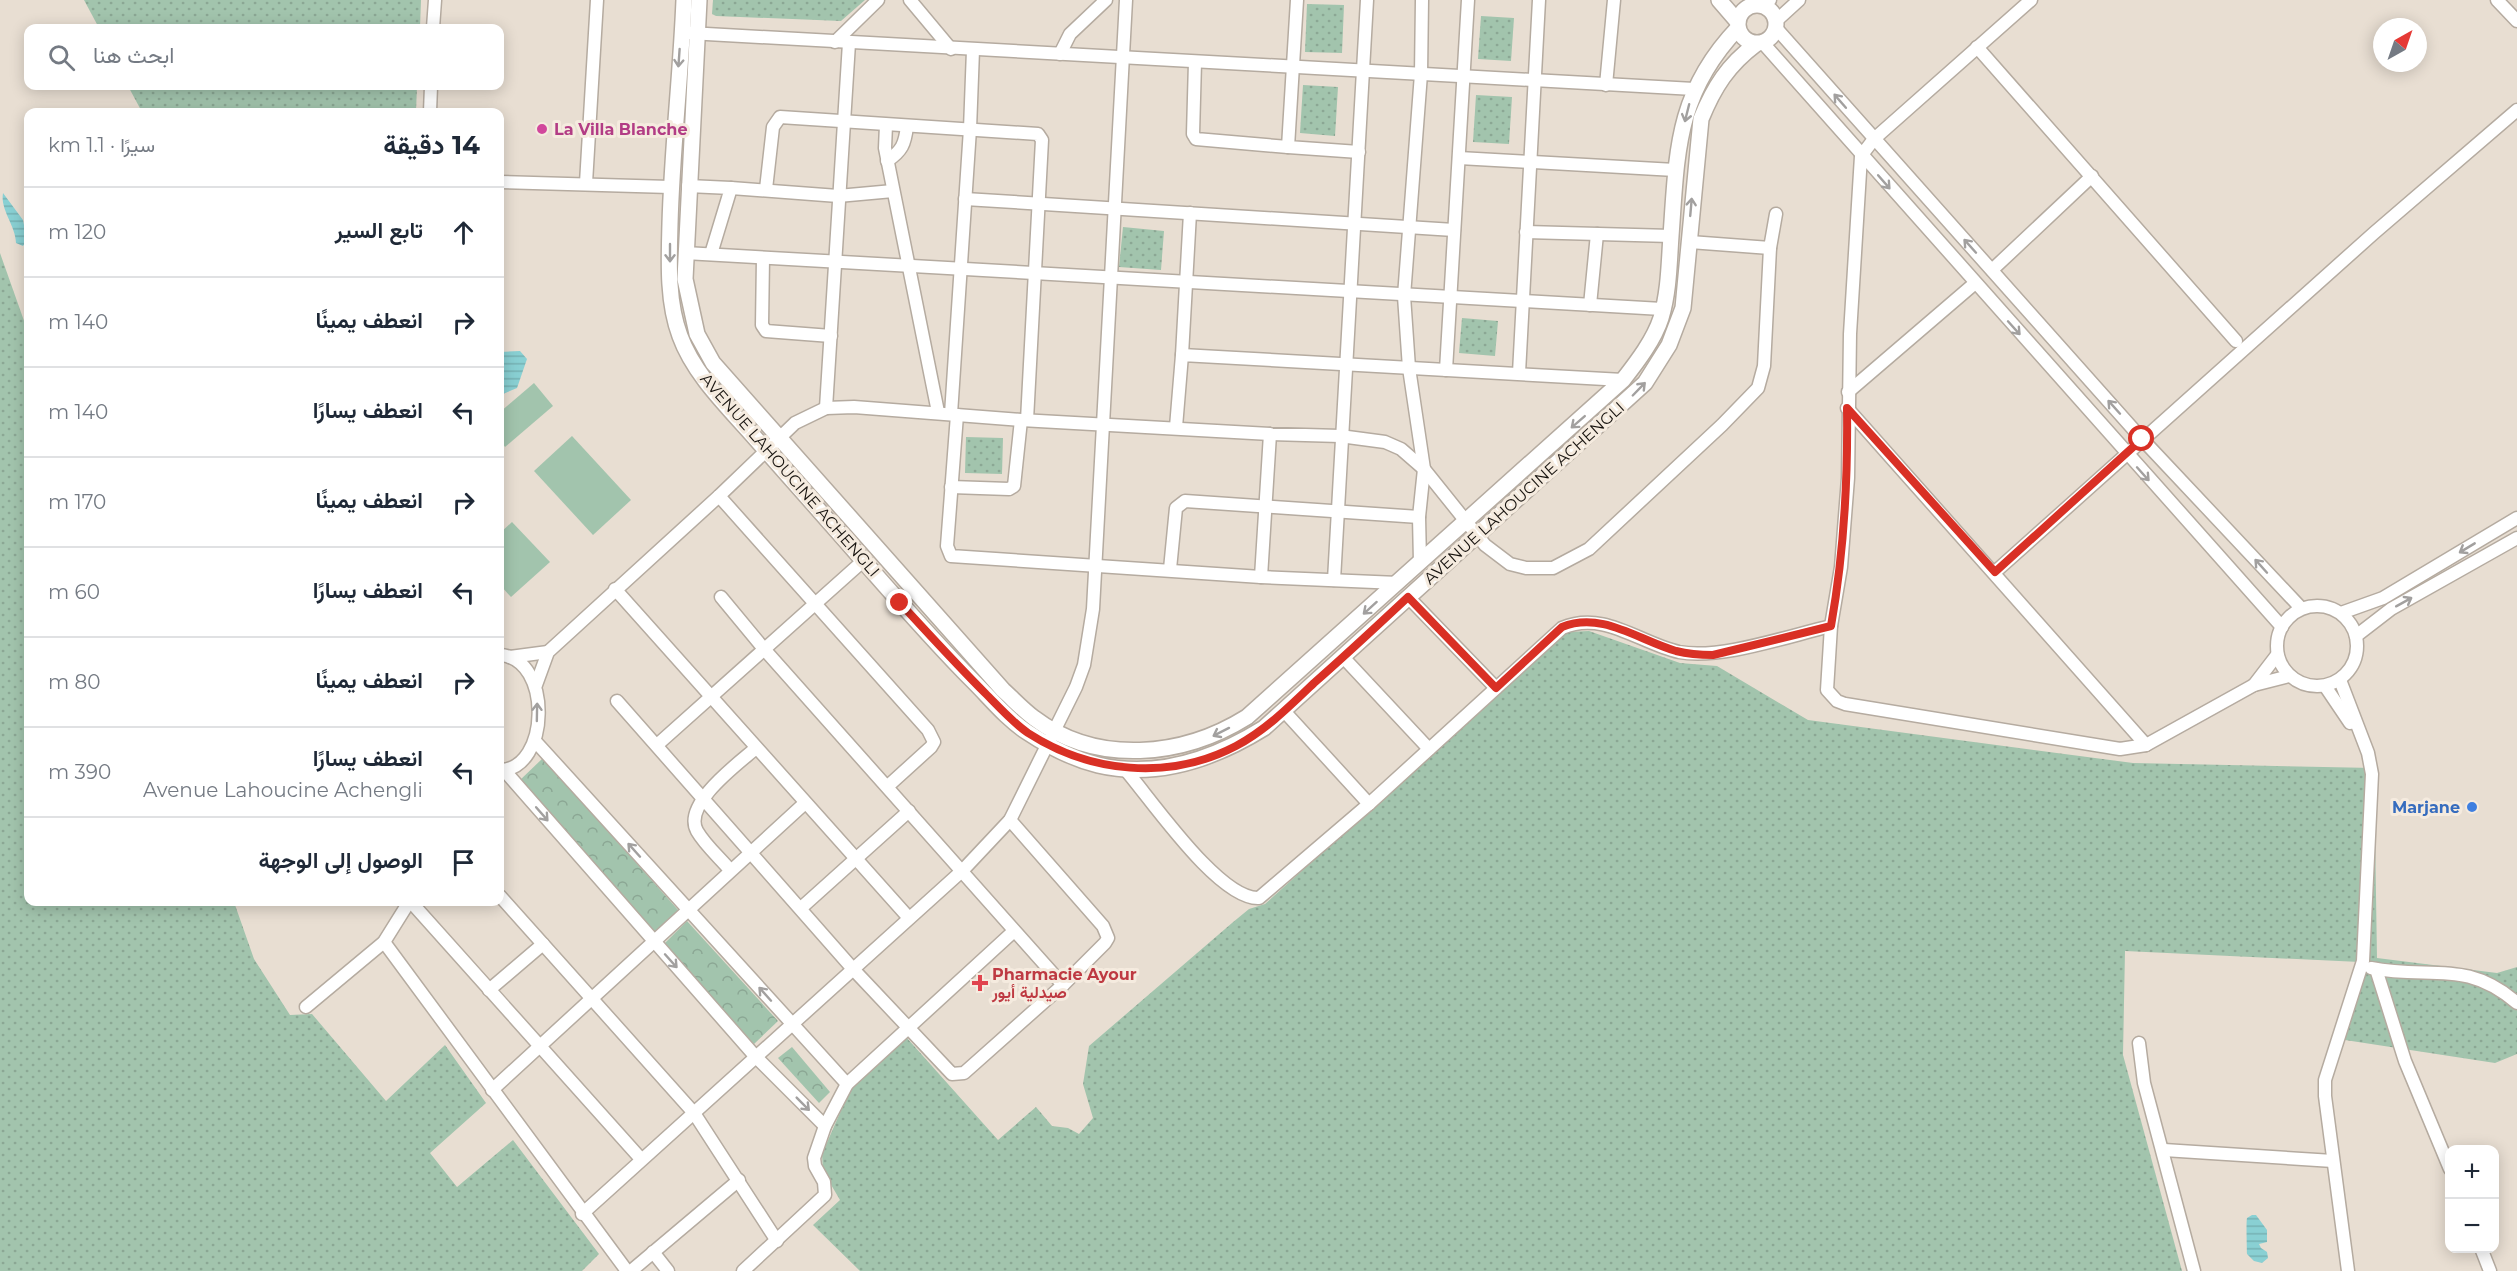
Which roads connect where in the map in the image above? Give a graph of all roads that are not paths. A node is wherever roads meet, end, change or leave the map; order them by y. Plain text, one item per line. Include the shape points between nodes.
1 (435, 0) edge
2 (597, 0) edge
3 (684, 0) edge
4 (699, 0) edge
5 (878, 0) edge
6 (910, 0) edge
7 (1106, 0) edge
8 (1125, 0) edge
9 (1297, 0) edge
10 (1367, 0) edge
11 (1422, 0) edge
12 (1468, 0) edge
13 (1539, 0) edge
14 (1614, 0) edge
15 (1719, 0) edge
16 (1799, 0) edge
17 (2031, 0) edge
18 (2497, 0) edge
19 (1761, 3) edge
20 (2517, 21) edge
21 (434, 24) edge
22 (1738, 25) junction
23 (1776, 25) junction
24 (682, 33) junction
25 (698, 34) junction
26 (835, 42) junction
27 (849, 43) junction
28 (1759, 43) junction
29 (1977, 47) junction
30 (951, 49) junction
31 (973, 50) junction
32 (1060, 54) junction
33 (1123, 58) junction
34 (1195, 62) junction
35 (1292, 67) junction
36 (1363, 71) junction
37 (1421, 74) junction
38 (1462, 77) junction
39 (1535, 81) junction
40 (1606, 84) junction
41 (1694, 89) junction
42 (431, 90) edge
43 (430, 108) edge
44 (2517, 110) edge
45 (843, 121) junction
46 (886, 126) junction
47 (907, 126) junction
48 (970, 129) junction
49 (1874, 139) junction
50 (1288, 147) junction
51 (1359, 152) junction
52 (1861, 156) junction
53 (1459, 158) junction
54 (887, 161) junction
55 (1530, 163) junction
56 (1675, 170) junction
57 (2092, 176) junction
58 (504, 182) edge
59 (586, 183) junction
60 (688, 186) junction
61 (670, 187) junction
62 (731, 188) junction
63 (766, 189) junction
64 (893, 191) junction
65 (838, 196) junction
66 (965, 199) junction
67 (1040, 204) junction
68 (1113, 208) junction
69 (1190, 213) junction
70 (1776, 214) dead end
71 (1355, 223) junction
72 (1410, 228) junction
73 (1454, 230) junction
74 (1526, 232) junction
75 (1596, 234) junction
76 (1671, 236) junction
77 (1690, 242) junction
78 (1770, 248) junction
79 (686, 253) junction
80 (711, 254) junction
81 (763, 258) junction
82 (835, 264) junction
83 (907, 267) junction
84 (1992, 270) junction
85 (959, 271) junction
86 (1036, 275) junction
87 (1109, 278) junction
88 (1186, 284) junction
89 (1974, 284) junction
90 (1349, 294) junction
91 (1404, 296) junction
92 (1450, 297) junction
93 (1522, 301) junction
94 (1590, 306) junction
95 (1662, 309) junction
96 (831, 336) junction
97 (2236, 341) dead end
98 (1182, 355) junction
99 (1345, 365) junction
100 (1409, 369) junction
101 (1446, 370) junction
102 (1519, 373) junction
103 (1623, 381) junction
104 (1848, 392) junction
105 (826, 408) junction
106 (1847, 408) junction
107 (938, 412) junction
108 (954, 414) junction
109 (1024, 420) junction
110 (1102, 423) junction
111 (1176, 427) junction
112 (1270, 434) junction
113 (1340, 436) junction
114 (2142, 439) junction
115 (779, 440) junction
116 (767, 452) junction
117 (2126, 454) junction
118 (1424, 469) junction
119 (951, 487) junction
120 (719, 496) junction
121 (1264, 506) junction
122 (1337, 512) junction
123 (1419, 517) junction
124 (2517, 518) edge
125 (1467, 520) junction
126 (1478, 534) junction
127 (2517, 538) edge
128 (863, 561) junction
129 (1420, 562) junction
130 (1095, 565) junction
131 (1170, 569) junction
132 (1995, 572) junction
133 (1262, 577) junction
134 (1334, 580) junction
135 (1398, 583) junction
136 (615, 589) junction
137 (721, 597) dead end
138 (1408, 597) junction
139 (815, 605) junction
140 (2301, 608) junction
141 (2341, 613) junction
142 (1831, 626) junction
143 (2282, 627) junction
144 (2356, 636) junction
145 (764, 649) junction
146 (548, 652) junction
147 (2277, 655) junction
148 (505, 656) edge
149 (1343, 657) junction
150 (2289, 676) junction
151 (2340, 680) junction
152 (536, 685) junction
153 (2254, 685) junction
154 (2325, 686) junction
155 (1496, 688) junction
156 (711, 697) junction
157 (616, 701) dead end
158 (1284, 711) junction
159 (2360, 736) junction
160 (1052, 738) junction
161 (535, 741) junction
162 (657, 745) junction
163 (2146, 745) junction
164 (756, 748) junction
165 (1429, 749) junction
166 (1124, 768) junction
167 (504, 769) edge
168 (504, 772) edge
169 (888, 786) junction
170 (702, 798) junction
171 (805, 802) junction
172 (1369, 804) junction
173 (909, 811) junction
174 (1010, 820) junction
175 (750, 852) junction
176 (856, 858) junction
177 (730, 870) junction
178 (963, 870) junction
179 (504, 900) edge
180 (407, 906) edge
181 (414, 906) edge
182 (801, 908) junction
183 (688, 910) junction
184 (909, 918) junction
185 (1014, 931) junction
186 (653, 941) junction
187 (384, 942) junction
188 (543, 944) junction
189 (2361, 966) junction
190 (853, 969) junction
191 (2376, 969) junction
192 (1064, 985) junction
193 (489, 990) junction
194 (591, 998) junction
195 (2517, 1003) edge
196 (306, 1007) dead end
197 (791, 1023) junction
198 (907, 1027) junction
199 (2139, 1043) dead end
200 (538, 1047) junction
201 (755, 1056) junction
202 (847, 1084) junction
203 (492, 1090) junction
204 (694, 1113) junction
205 (825, 1126) junction
206 (2163, 1150) junction
207 (2445, 1157) edge
208 (641, 1159) junction
209 (2333, 1161) junction
210 (739, 1180) junction
211 (582, 1214) junction
212 (777, 1241) junction
213 (653, 1252) junction
214 (2483, 1253) edge
215 (629, 1271) edge
216 (668, 1271) edge
217 (743, 1271) edge
218 (2194, 1271) edge
219 (2348, 1271) edge
220 (2490, 1271) edge

1 - 21 street
2 - 59 street
3 - 24 street, AVENUE LAHOUCINE ACHENGLI
4 - 25 street, AVENUE LAHOUCINE ACHENGLI
5 - 26 street
6 - 30 street
7 - 32 street via 1070,34
8 - 33 street
9 - 35 street
10 - 36 street
11 - 37 street
12 - 38 street
13 - 39 street
14 - 40 street
15 - 22 street
16 - 23 street
17 - 29 street
18 - 20 street
19 - 22 street via 1746,8
19 - 23 street via 1772,12
22 - 28 street via 1744,39
22 - 41 street, AVENUE LAHOUCINE ACHENGLI
23 - 28 street via 1772,37
49 -> 23 street
24 - 25 street
24 -> 61 street, AVENUE LAHOUCINE ACHENGLI
25 - 26 street
25 - 60 street, AVENUE LAHOUCINE ACHENGLI
26 - 27 street
27 - 30 street
27 - 45 street
28 - 52 street
77 -> 28 street, AVENUE LAHOUCINE ACHENGLI via 1701,119 1725,70
29 - 49 street
29 - 57 street
30 - 31 street
31 - 32 street
31 - 48 street
32 - 33 street
33 - 34 street
33 - 68 street
34 - 35 street
34 - 50 street via 1196,139
35 - 36 street
35 - 50 street
36 - 37 street
36 - 51 street
37 - 38 street
37 - 72 street
38 - 39 street
38 - 53 street
39 - 40 street
39 - 55 street
40 - 41 street
41 -> 56 street, AVENUE LAHOUCINE ACHENGLI
42 - 43 street
44 - 114 street
45 - 46 street
45 - 63 street via 789,116 775,121
45 - 65 street
46 - 47 street
46 - 54 street
47 - 48 street
47 - 54 street via 901,151
48 - 66 street
48 - 67 street via 1035,132 1041,136
49 - 52 street
84 -> 49 street
50 - 51 street
51 - 71 street
52 -> 89 street
52 - 104 street
53 - 55 street
53 - 73 street
54 - 64 street
55 - 56 street
55 - 74 street
56 - 76 street, AVENUE LAHOUCINE ACHENGLI
57 - 84 street
57 - 97 street
58 - 59 street
59 - 61 street
60 - 62 street
60 - 79 street, AVENUE LAHOUCINE ACHENGLI
61 -> 116 street, AVENUE LAHOUCINE ACHENGLI via 670,269 680,337 703,377
62 - 63 street
62 - 80 street
63 - 65 street
64 - 65 street
64 - 83 street
65 - 82 street
66 - 67 street
66 - 85 street
67 - 68 street
67 - 86 street
68 - 69 street
68 - 87 street
69 - 71 street
69 - 88 street
70 - 78 street
71 - 72 street
71 - 90 street
72 - 73 street
72 - 91 street
73 - 92 street
74 - 75 street
74 - 93 street
75 - 76 street
75 - 94 street
76 - 95 street, AVENUE LAHOUCINE ACHENGLI via 1668,287
77 - 78 street
126 -> 77 street, AVENUE LAHOUCINE ACHENGLI via 1645,383 1669,345 1683,308
78 - 126 street via 1764,366 1758,388 1747,402 1589,549 1562,565 1544,569 1510,564 1485,545
79 - 80 street
79 - 115 street, AVENUE LAHOUCINE ACHENGLI via 685,279 697,334 713,363
80 - 81 street
81 - 82 street
81 - 96 street via 762,325 766,331
82 - 83 street
82 - 96 street
83 - 85 street
83 - 107 street
114 -> 84 street
85 - 86 street
85 - 108 street
86 - 87 street
86 - 109 street
87 - 88 street
87 - 110 street
88 - 90 street
88 - 98 street
89 - 104 street
89 -> 117 street
90 - 91 street
90 - 99 street
91 - 92 street
91 - 100 street
92 - 93 street
92 - 101 street
93 - 94 street
93 - 102 street
94 - 95 street
95 - 103 street, AVENUE LAHOUCINE ACHENGLI via 1654,333
96 - 105 street
98 - 99 street
98 - 111 street
99 - 100 street
99 - 113 street
100 - 101 street
100 - 118 street
101 - 102 street
102 - 103 street
103 -> 125 street, AVENUE LAHOUCINE ACHENGLI
104 - 106 street
105 - 107 street
105 - 115 street via 795,423
106 - 132 street
106 - 142 street via 1842,567
107 - 108 street
108 - 109 street
108 - 119 street
109 - 110 street
109 - 119 street via 1014,486
110 - 111 street
110 - 130 street
111 - 112 street
112 - 113 street
112 - 121 street
113 - 118 street via 1385,442 1401,449
113 - 122 street
114 - 117 street
140 -> 114 street
115 - 116 street
115 - 160 street, AVENUE LAHOUCINE ACHENGLI via 1003,690
116 - 120 street
116 - 128 street, AVENUE LAHOUCINE ACHENGLI
117 - 132 street
117 -> 143 street
118 - 123 street
118 - 125 street
119 - 130 street via 947,546 951,555
120 - 136 street
120 - 139 street
121 - 122 street
121 - 131 street via 1179,503
121 - 133 street
122 - 123 street
122 - 134 street
123 - 129 street
124 -> 141 street via 2383,598
125 - 126 street
125 - 129 street, AVENUE LAHOUCINE ACHENGLI
126 - 138 street, AVENUE LAHOUCINE ACHENGLI
144 -> 127 street via 2398,605
128 - 139 street
128 - 160 street, AVENUE LAHOUCINE ACHENGLI via 1010,718 1027,732
129 - 135 street, AVENUE LAHOUCINE ACHENGLI
130 - 131 street
130 - 160 street via 1084,666
131 - 133 street
132 - 163 street
133 - 134 street
134 - 135 street
135 -> 160 street, AVENUE LAHOUCINE ACHENGLI via 1246,717 1211,737 1174,748 1120,751
136 - 146 street
136 - 156 street
137 - 145 street
138 - 149 street, AVENUE LAHOUCINE ACHENGLI
138 - 155 street
139 - 145 street
139 - 169 street via 932,736 931,747
140 - 141 street via 2328,606
140 - 143 street
141 - 144 street
142 - 155 street via 1713,655 1696,655 1621,629 1589,621 1573,623 1562,627
142 - 163 street via 1827,683 1830,696 1837,701 2111,749
143 - 147 street via 2277,637
144 - 151 street via 2354,663
145 - 156 street
145 - 169 street
146 - 148 street
146 - 152 street
147 - 150 street
147 - 153 street
148 - 152 street via 526,668
149 - 158 street, AVENUE LAHOUCINE ACHENGLI
149 - 165 street
150 - 153 street
150 - 154 street via 2298,682
151 - 154 street
151 - 159 street
161 -> 152 street
153 - 163 street
154 - 159 street
155 - 165 street
156 - 162 street
156 - 164 street
157 - 162 street
158 - 166 street, AVENUE LAHOUCINE ACHENGLI via 1235,746 1200,761 1147,769
158 - 172 street
159 - 189 street via 2372,774
160 - 166 street, AVENUE LAHOUCINE ACHENGLI via 1098,765
160 - 174 street
161 - 167 street via 524,761
183 -> 161 street
162 - 170 street
164 - 170 street
164 - 171 street
165 - 172 street
166 - 172 street via 1200,860 1229,888 1250,898 1264,896
168 -> 186 street
169 - 173 street
170 - 175 street
170 - 177 street via 694,820 696,830
171 - 175 street
171 - 176 street
173 - 176 street
173 - 178 street
174 - 178 street
174 - 192 street via 1107,933 1106,943
175 - 177 street
175 - 182 street
176 - 182 street
176 - 184 street
177 - 183 street
178 - 184 street
178 - 185 street
179 - 188 street
180 - 187 street
181 - 193 street
182 - 190 street
183 - 186 street
197 -> 183 street
184 - 190 street
185 - 192 street
185 - 198 street
186 - 194 street
186 -> 201 street
187 - 196 street
187 - 203 street
188 - 193 street
188 - 194 street
189 - 191 street
189 - 209 street via 2325,1080
190 - 197 street
190 - 198 street
191 - 195 street via 2481,978
191 - 207 street via 2405,1061
192 - 198 street via 958,1075 947,1070
193 - 200 street
194 - 200 street
194 - 204 street
197 - 201 street
197 - 202 street
198 - 202 street
199 - 206 street via 2144,1083
200 - 203 street
200 - 208 street
201 - 204 street
201 -> 205 street
202 - 205 street
203 - 211 street
204 - 208 street
204 - 210 street
205 - 212 street via 814,1158 825,1195
206 - 209 street
206 - 218 street
208 - 211 street
209 - 219 street
210 - 212 street
210 - 213 street
211 - 215 street
212 - 217 street
213 - 215 street
213 - 216 street
214 - 220 street

